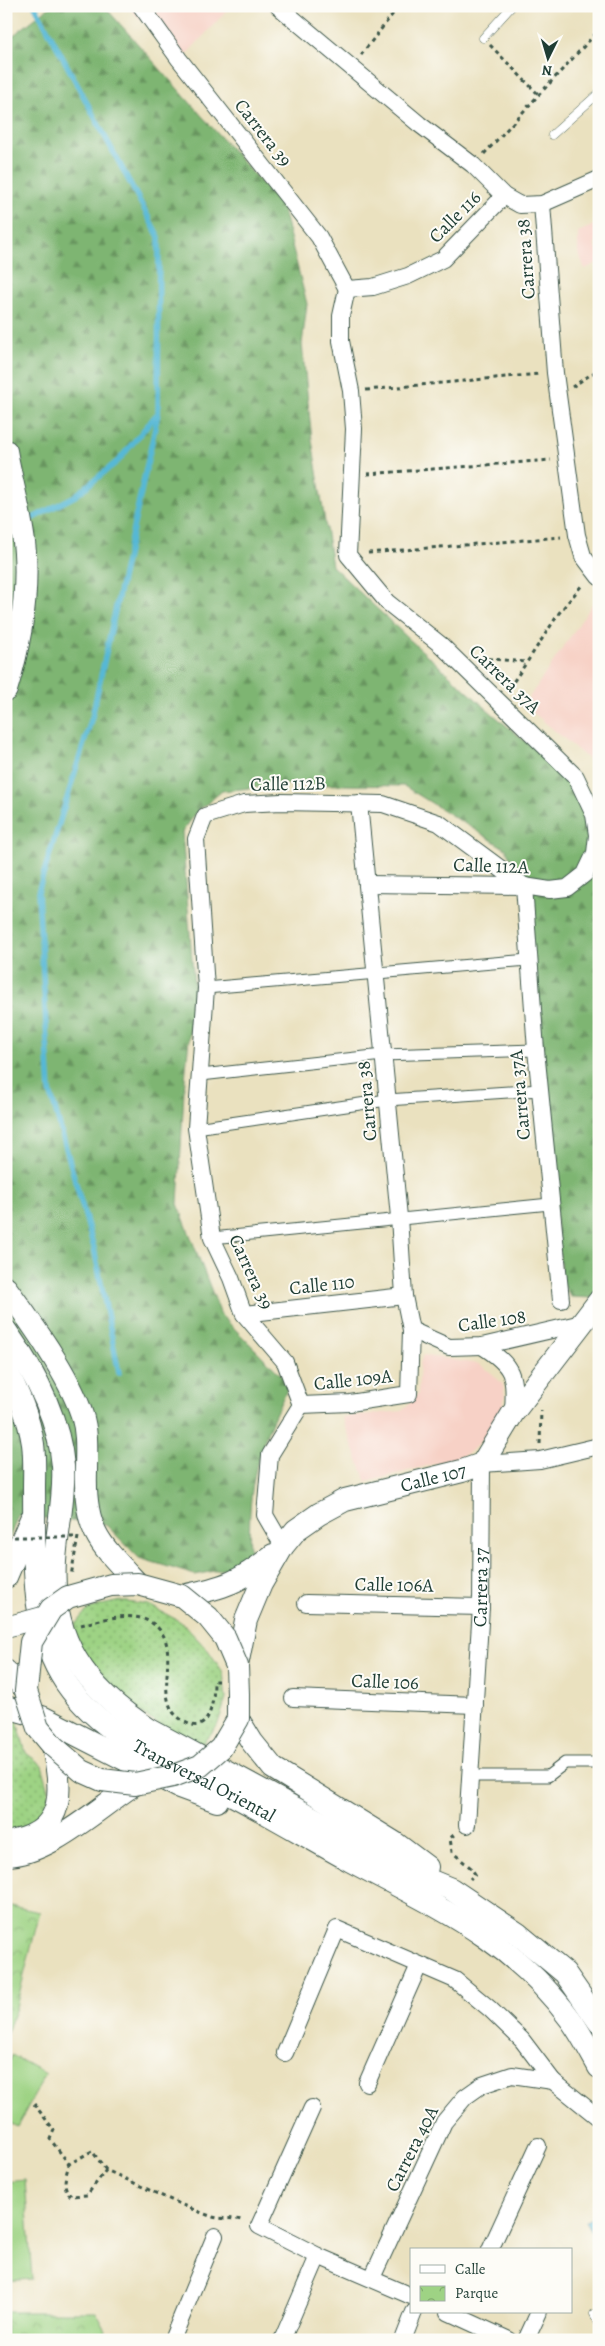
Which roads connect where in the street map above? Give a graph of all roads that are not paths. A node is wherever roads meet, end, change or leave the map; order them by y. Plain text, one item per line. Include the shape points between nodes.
1 (141, 6) edge
2 (278, 6) edge
3 (512, 6) edge
4 (483, 38) road end
5 (599, 93) edge
6 (552, 136) dead end
7 (599, 179) edge
8 (504, 196) junction
9 (542, 204) junction
10 (347, 288) junction
11 (6, 451) edge
12 (596, 575) edge
13 (6, 690) edge
14 (359, 803) junction
15 (595, 853) joint
16 (367, 884) junction
17 (524, 886) junction
18 (528, 960) junction
19 (376, 973) junction
20 (206, 988) junction
21 (536, 1050) junction
22 (383, 1054) junction
23 (201, 1075) junction
24 (540, 1090) junction
25 (387, 1100) junction
26 (196, 1128) junction
27 (550, 1204) junction
28 (400, 1217) junction
29 (212, 1238) junction
30 (6, 1288) edge
31 (404, 1296) junction
32 (561, 1300) dead end
33 (599, 1301) edge
34 (244, 1314) junction
35 (582, 1323) junction
36 (411, 1330) junction
37 (6, 1331) edge
38 (482, 1346) junction
39 (6, 1369) edge
40 (409, 1394) joint
41 (301, 1405) junction
42 (513, 1413) junction
43 (599, 1446) edge
44 (482, 1464) junction
45 (34, 1511) junction
46 (283, 1546) junction
47 (6, 1577) edge
48 (138, 1584) junction
49 (182, 1596) junction
50 (306, 1603) dead end
51 (481, 1607) junction
52 (46, 1616) junction
53 (6, 1627) edge
54 (6, 1670) edge
55 (229, 1673) junction
56 (26, 1691) junction
57 (293, 1698) dead end
58 (476, 1705) junction
59 (6, 1707) edge
60 (238, 1719) junction
61 (53, 1746) junction
62 (599, 1763) edge
63 (471, 1776) junction
64 (135, 1784) junction
65 (264, 1813) junction
66 (467, 1825) dead end
67 (6, 1843) edge
68 (32, 1843) junction
69 (6, 1855) edge
70 (458, 1885) junction
71 (419, 1965) junction
72 (599, 2022) edge
73 (285, 2053) dead end
74 (599, 2067) edge
75 (554, 2081) junction
76 (366, 2084) dead end
77 (312, 2108) dead end
78 (599, 2118) edge
79 (538, 2146) dead end
80 (215, 2236) dead end
81 (491, 2248) edge
82 (318, 2256) junction
83 (372, 2278) junction
84 (410, 2296) edge
85 (413, 2314) edge
86 (456, 2314) edge
87 (537, 2314) edge
88 (594, 2314) dead end
89 (599, 2323) edge
90 (502, 2339) edge
91 (172, 2340) edge
92 (282, 2340) edge
93 (403, 2340) edge
94 (526, 2340) edge

1 - 10 street, Carrera 39 via 319,237
2 - 8 street, Carrera 38 via 474,166
3 - 4 lane
5 - 6 lane
7 - 9 street
8 - 9 street, Carrera 38 via 520,205
8 - 10 street, Calle 116 via 443,258 408,276 373,287
9 - 12 street, Carrera 38 via 555,373 577,535 583,556
10 - 15 street, Carrera 37A via 341,316 341,341 351,391 354,429 348,555 387,602 441,645 576,776 594,815
11 - 13 main road via 25,552 26,595 22,632
14 - 16 street, Carrera 38
14 - 17 street, Calle 112B via 384,804 439,823
14 - 20 street, Calle 112B via 244,804 205,816 196,839
15 - 17 street, Calle 112A via 585,874 567,888 550,890
16 - 17 street, Calle 112A
16 - 19 street, Carrera 38
17 - 18 street, Carrera 37A
18 - 19 street
18 - 21 street, Carrera 37A
19 - 20 street
19 - 22 street, Carrera 38
20 - 23 street, Carrera 39
21 - 22 street
21 - 24 street, Carrera 37A
22 - 23 street
22 - 25 street, Carrera 38
23 - 26 street, Carrera 39
24 - 25 street
24 - 27 street, Carrera 37A
25 - 26 street
25 - 28 street, Carrera 38
26 - 29 street, Carrera 39
27 - 28 street
27 - 32 street, Carrera 37A
28 - 29 street
28 - 31 street, Carrera 38
29 - 34 street, Carrera 39
30 - 48 main road via 32,1323 82,1415 87,1441 86,1506 90,1520 105,1548
31 - 34 street, Calle 110
31 - 36 street, Carrera 38
33 - 35 main road
34 - 41 street, Carrera 39 via 285,1362
35 - 38 street, Calle 108
35 - 42 main road
36 - 38 street, Calle 108 via 449,1347
36 - 40 street, Carrera 38
37 - 70 main road, Transversal Oriental via 33,1372 59,1442 64,1486 54,1597 64,1637 78,1664 97,1689 123,1713 167,1740 424,1878
38 - 42 street via 510,1368
39 - 45 main road, Transversal Oriental via 21,1399 33,1446
40 - 41 street, Calle 109A via 359,1402
41 - 46 street via 270,1455 265,1515
42 - 44 main road
43 - 44 street, Calle 107 via 540,1460
44 - 46 main road, Calle 107 via 345,1500 296,1530
44 - 51 street, Carrera 37
45 - 47 main road
45 - 65 main road, Transversal Oriental via 36,1592 48,1646 66,1683 84,1706 137,1745
46 - 49 main road, Calle 107 via 236,1582
46 - 55 main road, Calle 107 via 261,1584
48 - 49 main road, bridge
48 - 52 main road, bridge via 110,1585 68,1597
49 - 55 main road, bridge via 208,1617 225,1638
50 - 51 street, Calle 106A
51 - 58 street, Carrera 37
52 - 53 street, bridge
52 - 56 main road, bridge via 31,1642
54 - 56 street
55 - 60 main road, bridge
56 - 61 main road, bridge via 38,1728
57 - 58 street, Calle 106
58 - 63 street, Carrera 37
59 - 65 main road via 64,1727 179,1787 212,1800
60 - 64 main road, bridge via 221,1748 200,1766
60 - 70 main road via 273,1768
61 - 64 main road, bridge via 82,1772 102,1780
61 - 68 main road via 60,1786 57,1807
62 - 63 street via 565,1763 548,1776
63 - 66 street, Carrera 37
64 - 68 main road via 59,1839
65 - 74 main road, Transversal Oriental via 464,1920 501,1947 548,1991 572,2021
67 - 68 main road
68 - 69 main road via 16,1855
70 - 72 main road, Transversal Oriental via 565,1973
71 - 73 street via 337,1928
71 - 75 street via 455,1980 490,2009 522,2040
71 - 76 street
75 - 78 street
75 - 83 street, Carrera 40A via 512,2075 482,2084 464,2097 444,2122
77 - 82 street via 259,2226
79 - 81 street
80 - 91 street
82 - 83 street
82 - 92 street
83 - 84 street
85 - 93 street
86 - 90 street
87 - 94 street
88 - 89 lane

